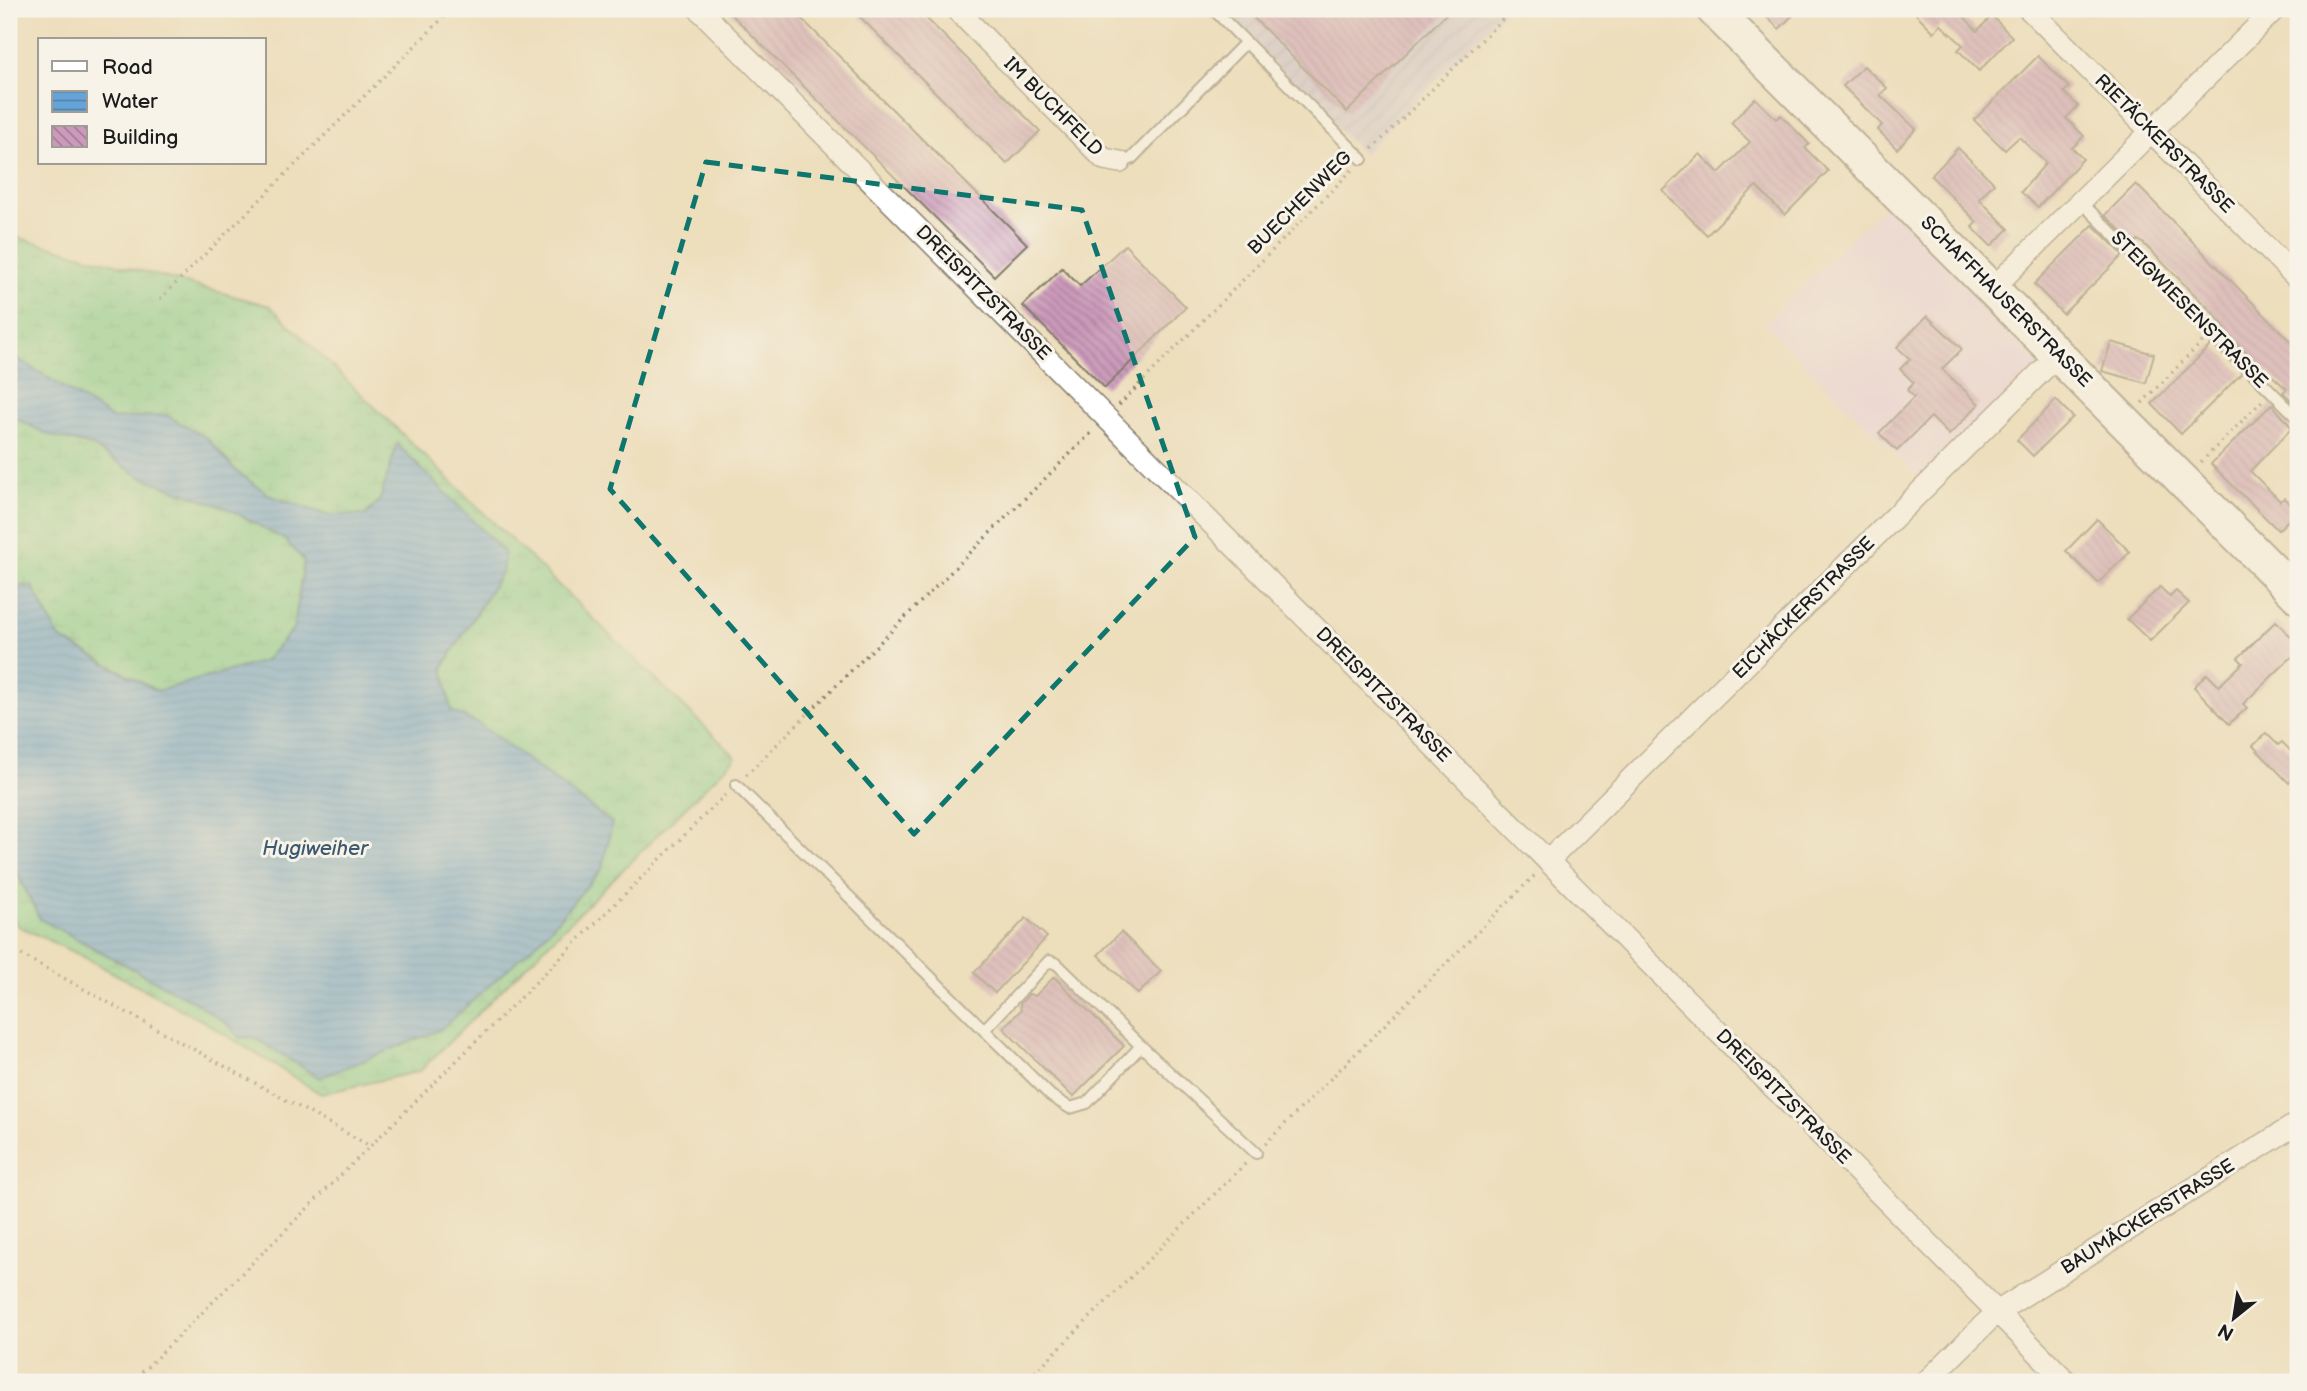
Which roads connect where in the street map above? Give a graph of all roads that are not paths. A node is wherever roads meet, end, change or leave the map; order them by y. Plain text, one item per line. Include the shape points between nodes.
1 (699, 9) edge
2 (956, 9) edge
3 (1213, 9) edge
4 (1713, 9) edge
5 (2029, 9) edge
6 (2275, 9) edge
7 (1247, 42) junction
8 (2151, 132) junction
9 (1362, 159) road end
10 (1120, 162) joint
11 (2080, 201) junction
12 (2298, 279) edge
13 (1993, 288) junction
14 (2059, 354) junction
15 (2298, 418) edge
16 (2298, 596) edge
17 (736, 785) dead end
18 (1548, 862) junction
19 (984, 1030) junction
20 (1142, 1046) junction
21 (2298, 1123) edge
22 (1256, 1153) road end
23 (1997, 1311) junction
24 (1926, 1382) edge
25 (2067, 1382) edge

1 - 18 street, DREISPITZSTRASSE
2 - 10 street, IM BUCHFELD via 1104,159
3 - 7 lane
4 - 13 main road, SCHAFFHAUSERSTRASSE
5 - 8 street, RIETÄCKERSTRASSE
6 - 8 street
7 - 9 lane
7 - 10 lane, IM BUCHFELD via 1131,159
8 - 11 street
8 - 12 street, RIETÄCKERSTRASSE
11 - 13 street
11 - 15 lane, STEIGWIESENSTRASSE
13 - 14 main road, SCHAFFHAUSERSTRASSE
14 - 16 main road, SCHAFFHAUSERSTRASSE
14 - 18 street, EICHÄCKERSTRASSE
17 - 19 lane
18 - 23 street, DREISPITZSTRASSE
19 - 20 lane via 1051,1096 1070,1108 1087,1103
19 - 20 lane via 1049,961
20 - 22 lane
21 - 23 street, BAUMÄCKERSTRASSE
23 - 24 street, BAUMÄCKERSTRASSE
23 - 25 street, DREISPITZSTRASSE

